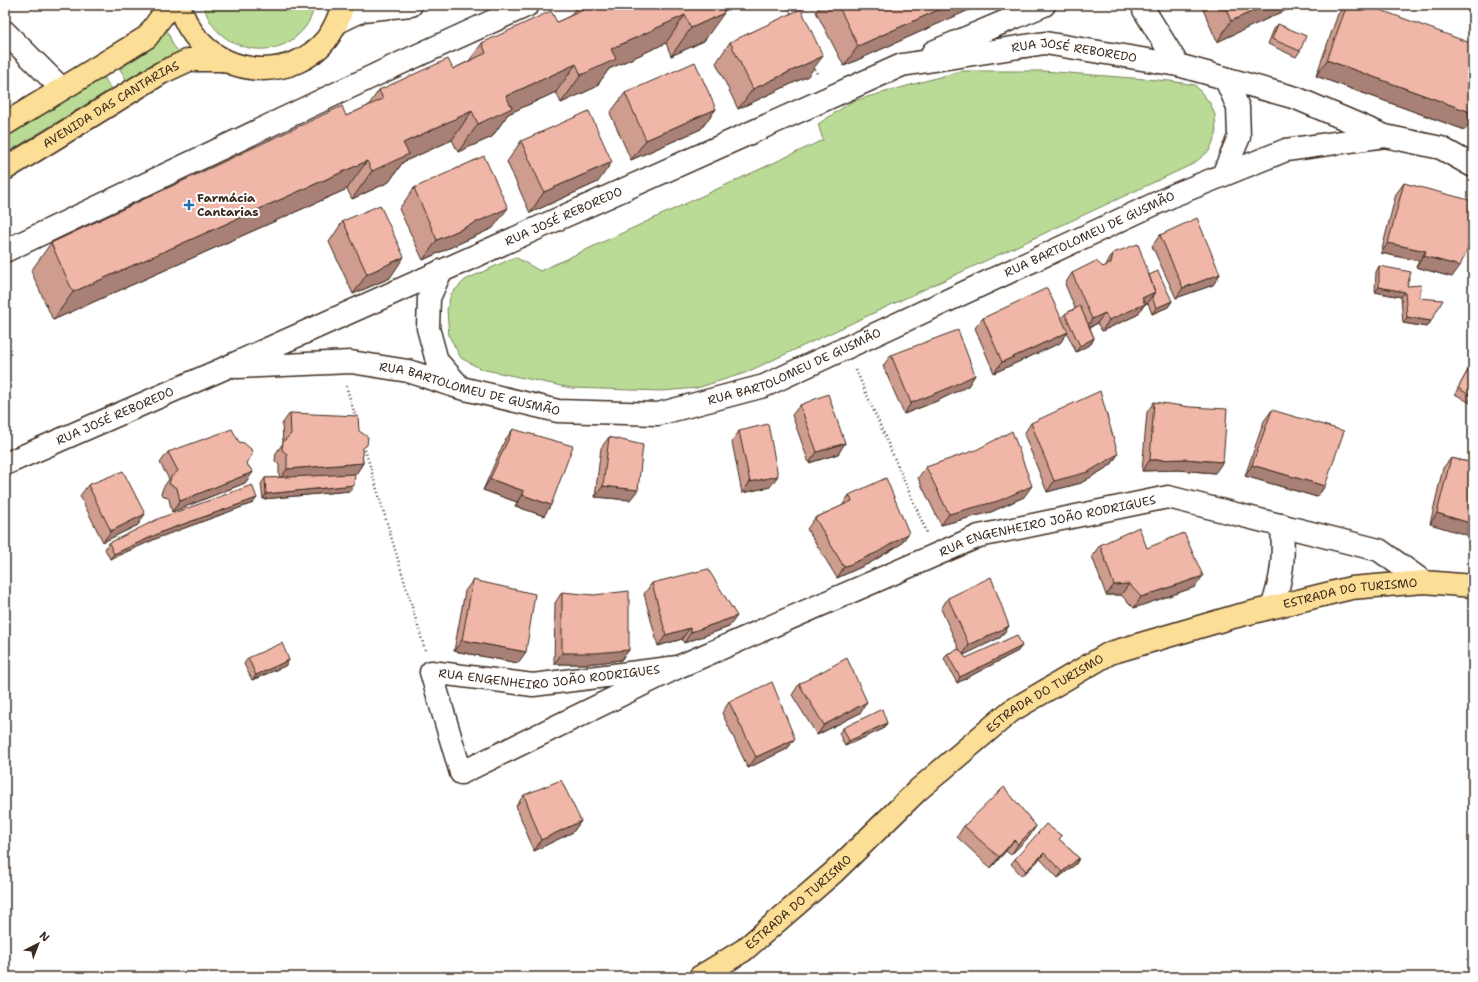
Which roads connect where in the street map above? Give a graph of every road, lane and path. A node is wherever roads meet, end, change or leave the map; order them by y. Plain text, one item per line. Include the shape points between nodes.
1 (170, 5) edge
2 (180, 5) edge
3 (411, 5) edge
4 (528, 5) edge
5 (787, 5) edge
6 (1044, 5) edge
7 (1143, 5) edge
8 (340, 14) edge
9 (794, 19) edge
10 (5, 32) edge
11 (223, 60) junction
12 (812, 62) edge
13 (902, 65) junction
14 (1178, 65) junction
15 (1225, 78) junction
16 (62, 89) junction
17 (828, 98) junction
18 (5, 124) edge
19 (1385, 136) junction
20 (1473, 166) edge
21 (5, 169) edge
22 (1222, 175) junction
23 (5, 251) edge
24 (441, 271) junction
25 (846, 348) junction
26 (339, 362) junction
27 (225, 368) junction
28 (461, 388) junction
29 (357, 423) edge
30 (364, 445) edge
31 (5, 464) edge
32 (1282, 526) junction
33 (937, 555) junction
34 (1424, 582) junction
35 (1473, 586) edge
36 (1272, 607) junction
37 (678, 667) junction
38 (431, 672) junction
39 (700, 977) edge

1 - 16 main road via 147,37
2 - 11 main road via 190,30 205,47
3 - 8 street
4 - 23 street
5 - 9 path
6 - 13 street, RUA JOSÉ REBOREDO
7 - 14 street
8 - 11 main road via 325,41 308,56 288,66 266,70 244,68
10 - 16 street
11 - 21 main road, AVENIDA DAS CANTARIAS via 189,60 161,73
12 - 17 path
13 - 14 street, RUA JOSÉ REBOREDO via 1045,42
13 - 17 street, RUA JOSÉ REBOREDO
14 - 15 street, RUA BARTOLOMEU DE GUSMÃO
15 - 19 street, RUA BARTOLOMEU DE GUSMÃO via 1296,98
15 - 22 street via 1238,107 1239,137
16 - 18 main road
17 - 24 street, RUA JOSÉ REBOREDO
19 - 20 street, RUA BARTOLOMEU DE GUSMÃO via 1441,148
19 - 22 street, RUA BARTOLOMEU DE GUSMÃO via 1286,150
22 - 25 street, RUA BARTOLOMEU DE GUSMÃO
24 - 27 street, RUA JOSÉ REBOREDO
24 - 28 street via 429,298 428,328 437,362
25 - 28 street, RUA BARTOLOMEU DE GUSMÃO via 764,386 658,414 558,411
25 - 33 path
26 - 27 street, RUA JOSÉ REBOREDO
26 - 28 street, RUA BARTOLOMEU DE GUSMÃO via 408,371
26 - 29 path
27 - 31 street, RUA JOSÉ REBOREDO
30 - 38 path
32 - 33 street, RUA ENGENHEIRO JOÃO RODRIGUES via 1168,497 979,536
32 - 34 street, RUA ENGENHEIRO JOÃO RODRIGUES via 1379,550
32 - 36 street via 1284,556 1281,582
33 - 37 street, RUA ENGENHEIRO JOÃO RODRIGUES
34 - 35 main road, ESTRADA DO TURISMO
34 - 36 main road, ESTRADA DO TURISMO via 1351,588
36 - 39 main road, ESTRADA DO TURISMO via 1110,653 1011,712 918,790 834,872 744,950
37 - 38 street, RUA ENGENHEIRO JOÃO RODRIGUES via 533,685
37 - 38 street, RUA ENGENHEIRO JOÃO RODRIGUES via 461,773

